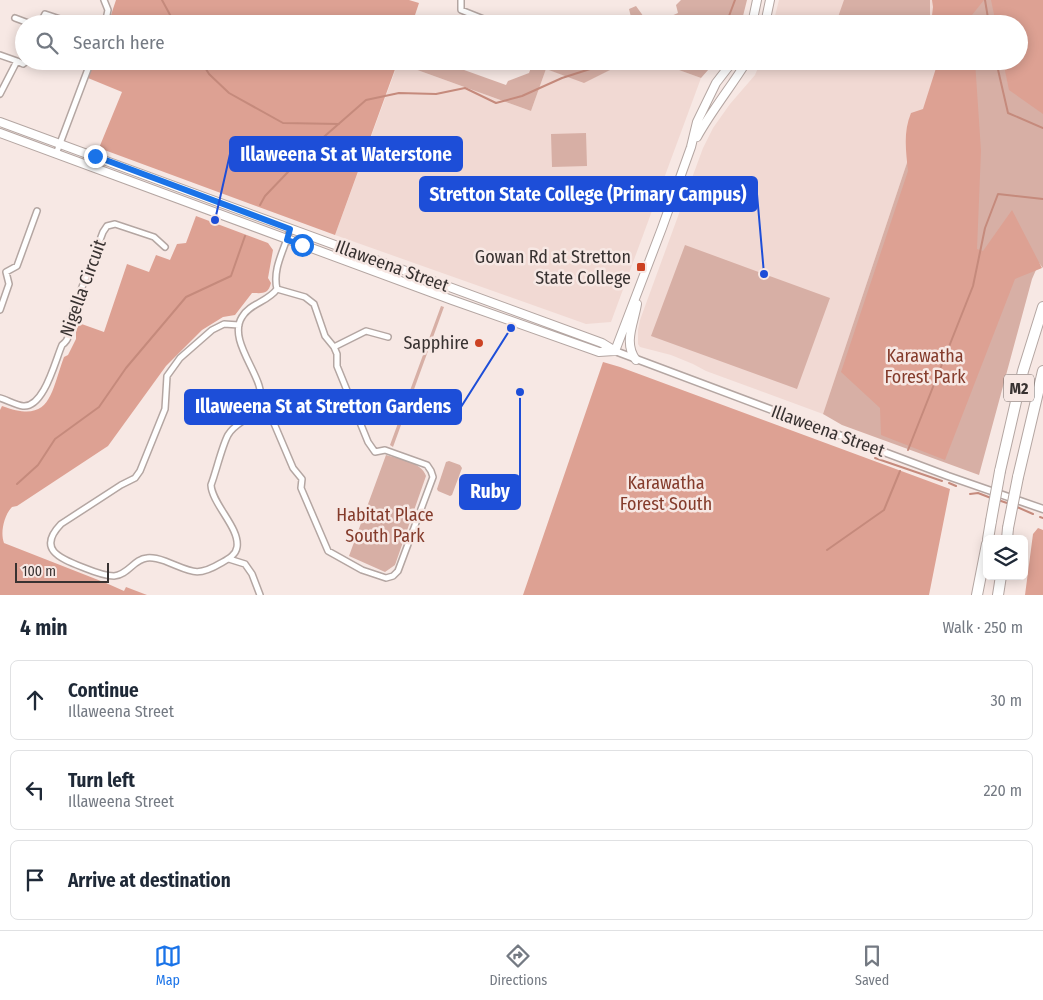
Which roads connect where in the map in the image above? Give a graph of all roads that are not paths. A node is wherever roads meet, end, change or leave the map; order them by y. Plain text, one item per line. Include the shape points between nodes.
1 (104, 0) edge
2 (461, 0) edge
3 (757, 0) edge
4 (770, 0) edge
5 (107, 15) edge
6 (471, 15) edge
7 (754, 15) edge
8 (767, 15) edge
9 (0, 55) edge
10 (15, 60) edge
11 (15, 65) edge
12 (88, 70) edge
13 (726, 70) edge
14 (742, 70) edge
15 (0, 94) edge
16 (0, 122) edge
17 (0, 134) edge
18 (60, 144) junction
19 (690, 147) junction
20 (56, 154) junction
21 (37, 211) dead end
22 (290, 229) junction
23 (287, 240) junction
24 (165, 247) dead end
25 (342, 248) junction
26 (344, 260) junction
27 (3, 271) edge
28 (276, 289) junction
29 (456, 290) junction
30 (639, 290) junction
31 (452, 300) junction
32 (1043, 307) edge
33 (0, 310) edge
34 (239, 326) junction
35 (388, 337) dead end
36 (334, 347) junction
37 (614, 351) junction
38 (636, 360) junction
39 (1043, 371) edge
40 (0, 398) edge
41 (257, 410) junction
42 (1043, 509) edge
43 (1007, 533) edge
44 (989, 535) edge
45 (229, 559) junction
46 (983, 564) edge
47 (1000, 580) edge
48 (260, 595) edge
49 (977, 595) edge
50 (998, 595) edge

1 - 5 street
2 - 6 street via 462,10
3 - 7 main road
4 - 8 main road
9 - 10 street
11 - 15 street
12 - 18 street
13 - 19 main road via 706,101
14 - 19 main road
16 - 18 main road, Illaweena Street
17 - 20 main road, Illaweena Street
18 - 20 street
18 - 22 main road, Illaweena Street
19 - 30 main road
20 - 23 main road, Illaweena Street
21 - 27 street via 16,266
22 - 23 street
22 - 25 main road, Illaweena Street
23 - 26 main road, Illaweena Street
23 - 28 street via 276,270
24 - 40 street, Nigella Circuit via 154,237 115,224 107,226 68,324 69,336 62,345 42,396 23,406
25 - 26 main road
25 - 29 main road, Illaweena Street
26 - 31 main road, Illaweena Street
27 - 33 street via 9,284
28 - 34 street via 272,296 252,307 242,317
28 - 36 street via 305,297 314,304 325,336
29 - 31 main road
29 - 37 main road, Illaweena Street via 602,343
30 - 37 main road
30 - 38 main road via 630,333 631,350
31 - 37 main road, Illaweena Street via 600,352
32 - 44 highway, M2, bridge via 1023,371
34 - 41 street via 240,341 259,387 261,398
34 - 45 street via 224,324 212,330 180,358 166,376 165,408 140,471 135,478 61,524 53,532 51,543 52,551 62,560 115,576 145,558 156,558 196,573 207,572
35 - 36 street via 366,331
36 - 41 street via 337,366 375,452 385,450 426,465 431,471 432,477 398,571 393,576 386,578 362,570 328,551 301,488 302,479 292,468 273,421
37 - 38 street, Illaweena Street
38 - 42 street, Illaweena Street
39 - 43 highway, M2, bridge
41 - 45 street via 228,435 211,485 211,493 221,506 235,537 237,548
45 - 48 street via 245,564
46 - 49 highway
47 - 50 highway

